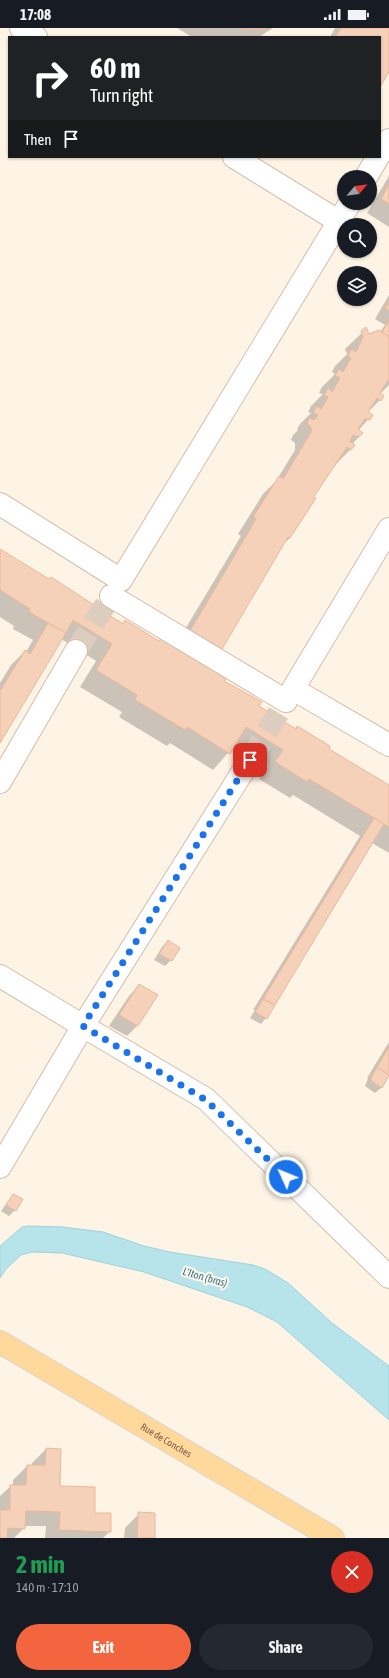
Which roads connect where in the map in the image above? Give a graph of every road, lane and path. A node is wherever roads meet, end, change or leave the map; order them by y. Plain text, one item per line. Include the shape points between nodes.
1 (22, 28) edge
2 (34, 36) edge
3 (389, 140) edge
4 (381, 152) edge
5 (236, 158) edge
6 (377, 158) edge
7 (370, 170) edge
8 (344, 212) edge
9 (0, 504) edge
10 (389, 529) edge
11 (111, 596) dead end
12 (76, 651) tunnel mouth
13 (286, 701) dead end
14 (389, 744) edge
15 (250, 760) tunnel mouth
16 (0, 782) edge
17 (0, 976) edge
18 (83, 1026) junction
19 (0, 1167) edge
20 (389, 1278) edge
21 (0, 1342) edge
22 (334, 1538) edge

1 - 2 lane
3 - 4 lane
5 - 8 lane
6 - 7 lane
8 - 9 lane via 121,580
10 - 14 lane via 293,689
11 - 13 lane
12 - 16 lane
15 - 18 lane
17 - 18 lane
18 - 19 lane
18 - 20 lane via 206,1100
21 - 22 main road, Rue de Conches

